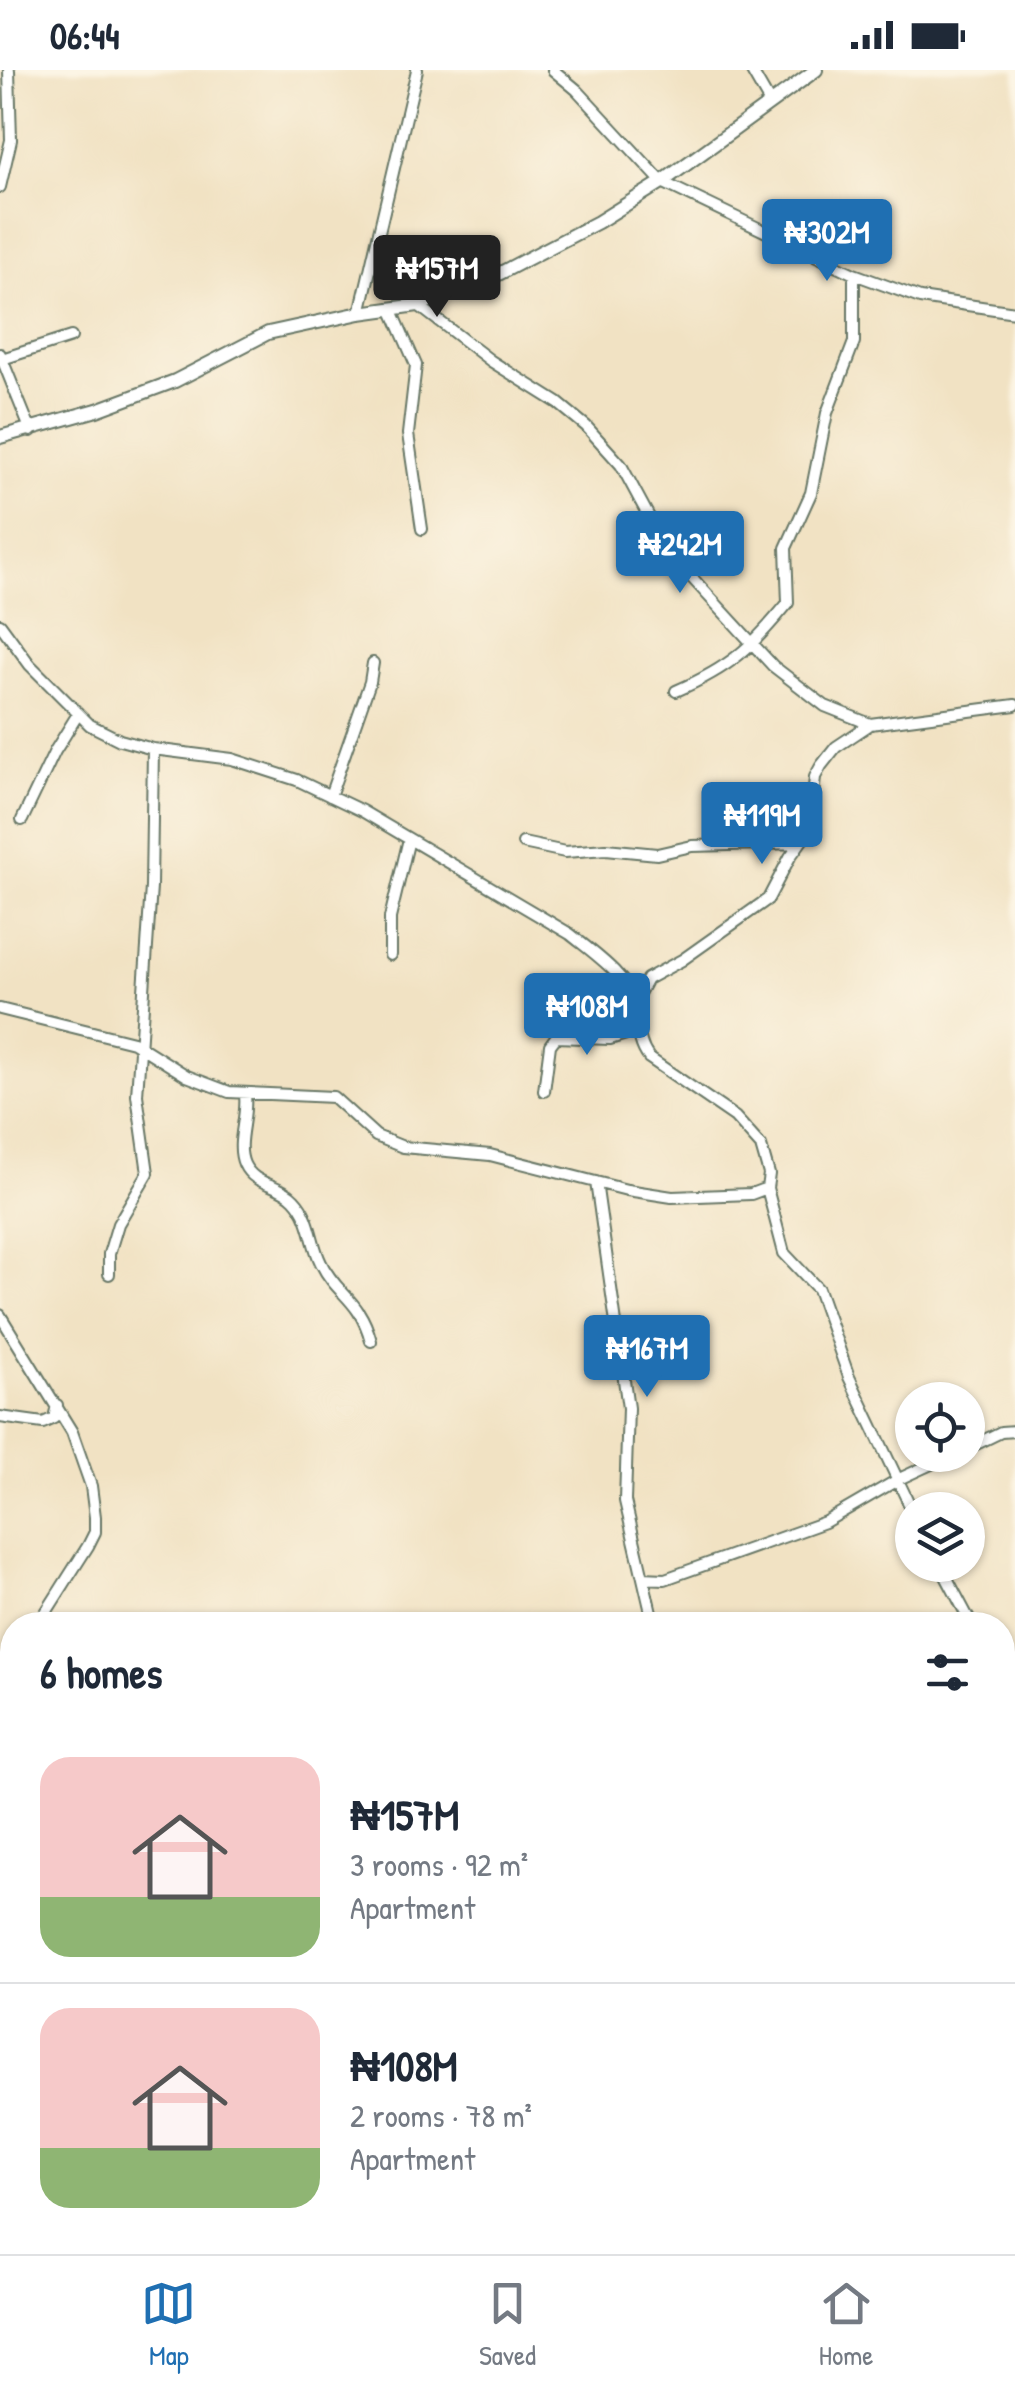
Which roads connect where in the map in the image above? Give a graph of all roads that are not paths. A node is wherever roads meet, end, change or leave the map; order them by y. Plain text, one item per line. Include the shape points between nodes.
1 (8, 70) edge
2 (417, 70) edge
3 (553, 70) edge
4 (750, 70) edge
5 (816, 70) edge
6 (770, 103) junction
7 (662, 182) junction
8 (0, 187) edge
9 (854, 274) junction
10 (418, 305) junction
11 (391, 308) junction
12 (1015, 312) edge
13 (360, 313) junction
14 (71, 337) dead end
15 (1, 357) edge
16 (31, 431) junction
17 (0, 437) edge
18 (422, 529) dead end
19 (0, 624) edge
20 (753, 646) junction
21 (373, 662) dead end
22 (676, 691) dead end
23 (1015, 705) edge
24 (78, 714) junction
25 (870, 724) junction
26 (153, 749) junction
27 (330, 796) junction
28 (22, 820) dead end
29 (410, 839) junction
30 (800, 843) junction
31 (523, 844) dead end
32 (390, 954) dead end
33 (635, 1001) junction
34 (0, 1009) edge
35 (636, 1032) junction
36 (140, 1046) junction
37 (544, 1091) dead end
38 (244, 1095) junction
39 (596, 1182) junction
40 (768, 1188) junction
41 (109, 1274) dead end
42 (0, 1315) edge
43 (371, 1341) dead end
44 (57, 1405) junction
45 (0, 1417) edge
46 (1015, 1432) edge
47 (985, 1440) edge
48 (914, 1472) edge
49 (899, 1479) junction
50 (904, 1492) edge
51 (643, 1578) junction
52 (949, 1582) edge
53 (46, 1612) edge
54 (651, 1612) edge
55 (965, 1612) edge

1 - 8 street via 11,140
2 - 13 street
3 - 7 street
4 - 6 street
5 - 6 main road
6 - 7 main road
7 - 9 street
7 - 10 main road via 487,280
9 - 12 street via 920,298
9 - 20 street via 854,342 827,413 811,493 786,548 788,602
10 - 11 main road
10 - 20 street via 586,426 632,481 669,552
11 - 13 main road
11 - 18 street via 416,365 408,434
13 - 16 main road via 268,333 176,382
14 - 15 street
15 - 16 street
16 - 17 main road
19 - 24 street
20 - 22 street
20 - 25 street via 826,706
21 - 27 street
23 - 25 street
24 - 26 street via 120,740
24 - 28 street
25 - 30 street via 820,766 810,828
26 - 27 street via 232,758
26 - 36 street
27 - 29 street
29 - 32 street via 390,918
29 - 33 street via 570,934
30 - 31 street via 692,846 657,854
30 - 33 street via 768,899 647,979
33 - 35 street
34 - 36 street
35 - 37 street via 610,1039 556,1038
35 - 40 street via 649,1058 754,1134
36 - 38 street via 186,1076
36 - 41 street via 137,1095 148,1173 118,1224
38 - 39 street via 333,1098 390,1144 490,1155
38 - 43 street via 240,1152 246,1169 302,1210 318,1259 364,1318
39 - 40 street via 672,1197
39 - 51 street via 628,1408 626,1501
40 - 49 street via 784,1254 818,1289 849,1377
42 - 44 street
44 - 45 street via 54,1418 43,1423
44 - 53 street via 82,1454 94,1532
46 - 47 street
48 - 49 street
49 - 50 street
49 - 51 street via 824,1522 664,1579
51 - 54 street
52 - 55 street

